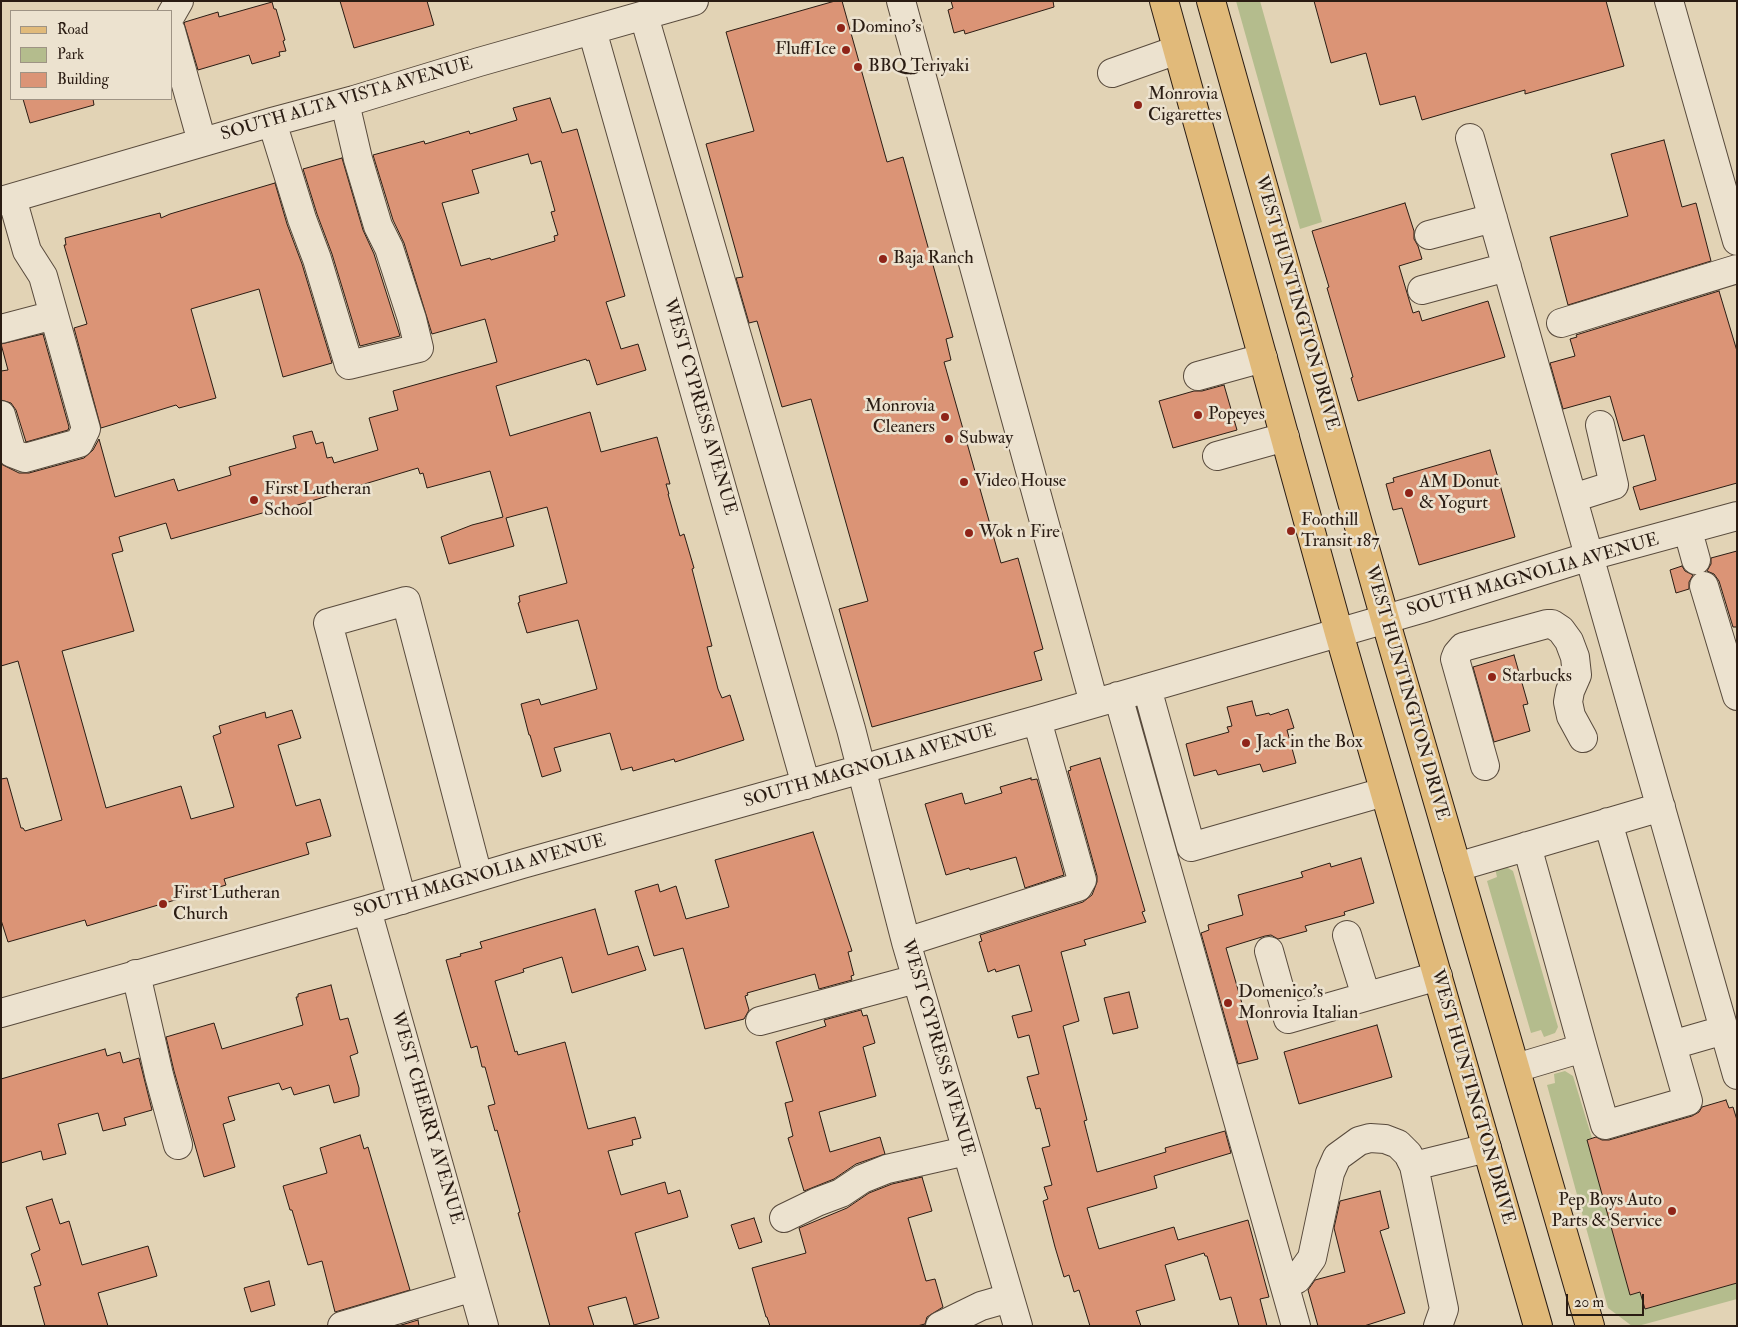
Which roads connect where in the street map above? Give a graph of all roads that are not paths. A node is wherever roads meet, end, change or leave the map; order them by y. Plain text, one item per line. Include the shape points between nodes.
1 (179, 1) edge
2 (694, 1) edge
3 (901, 1) edge
4 (1164, 1) edge
5 (1199, 1) edge
6 (1668, 1) edge
7 (172, 12) edge
8 (1214, 12) edge
9 (644, 16) junction
10 (592, 30) junction
11 (172, 34) edge
12 (1178, 50) junction
13 (1112, 74) dead end
14 (345, 103) junction
15 (272, 122) junction
16 (1470, 138) dead end
17 (202, 142) junction
18 (7, 200) edge
19 (1493, 218) junction
20 (1429, 235) dead end
21 (1737, 241) edge
22 (1507, 267) junction
23 (1737, 269) edge
24 (1422, 290) dead end
25 (54, 315) junction
26 (1561, 323) dead end
27 (1, 329) edge
28 (1263, 358) junction
29 (1198, 376) dead end
30 (1, 415) edge
31 (1600, 425) dead end
32 (1285, 437) junction
33 (1217, 456) dead end
34 (1572, 498) junction
35 (1737, 516) edge
36 (1688, 531) junction
37 (1590, 556) junction
38 (1696, 560) dead end
39 (1704, 586) dead end
40 (1385, 620) junction
41 (1339, 632) junction
42 (1147, 688) junction
43 (1737, 696) edge
44 (1106, 700) junction
45 (1036, 720) junction
46 (1583, 738) dead end
47 (1485, 766) dead end
48 (862, 768) junction
49 (806, 784) junction
50 (1384, 792) junction
51 (1661, 807) junction
52 (1608, 822) junction
53 (1527, 846) junction
54 (1456, 867) junction
55 (478, 876) junction
56 (402, 900) junction
57 (367, 910) junction
58 (1348, 935) dead end
59 (906, 942) junction
60 (1269, 951) dead end
61 (136, 974) junction
62 (1438, 976) junction
63 (916, 979) junction
64 (1366, 996) junction
65 (1, 1013) edge
66 (760, 1021) dead end
67 (1724, 1030) junction
68 (1672, 1045) junction
69 (1583, 1048) junction
70 (1516, 1068) junction
71 (1737, 1075) edge
72 (178, 1146) dead end
73 (1487, 1148) junction
74 (966, 1151) junction
75 (1414, 1166) junction
76 (784, 1218) dead end
77 (1285, 1285) junction
78 (473, 1288) junction
79 (1009, 1298) junction
80 (342, 1326) edge
81 (484, 1326) edge
82 (940, 1326) edge
83 (1018, 1326) edge
84 (1296, 1326) edge
85 (1438, 1326) edge
86 (1538, 1326) edge
87 (1590, 1326) edge

1 - 7 street
2 - 9 street, SOUTH ALTA VISTA AVENUE
3 - 44 street
4 - 12 main road, WEST HUNTINGTON DRIVE
5 - 8 main road
6 - 21 street
8 - 40 main road, WEST HUNTINGTON DRIVE
9 - 10 street, SOUTH ALTA VISTA AVENUE
9 - 48 street, WEST CYPRESS AVENUE
10 - 14 street, SOUTH ALTA VISTA AVENUE
10 - 49 street, WEST CYPRESS AVENUE
11 - 17 street
12 - 13 street
12 - 28 main road, WEST HUNTINGTON DRIVE
14 - 15 street, SOUTH ALTA VISTA AVENUE
14 - 15 street via 378,226 389,248 420,348 349,365
15 - 17 street, SOUTH ALTA VISTA AVENUE
16 - 19 street
17 - 18 street, SOUTH ALTA VISTA AVENUE
18 - 25 street via 27,251 43,276
19 - 20 street
19 - 22 street
22 - 24 street
22 - 34 street
23 - 26 street
25 - 27 street
25 - 30 street via 86,429 79,443 25,458 12,453
28 - 29 street
28 - 32 main road, WEST HUNTINGTON DRIVE
31 - 34 street via 1614,485
32 - 33 street
32 - 41 main road, WEST HUNTINGTON DRIVE
34 - 37 street
35 - 36 street, SOUTH MAGNOLIA AVENUE
36 - 37 street, SOUTH MAGNOLIA AVENUE
36 - 38 street
37 - 40 street, SOUTH MAGNOLIA AVENUE
37 - 51 street
39 - 43 street
40 - 41 street, SOUTH MAGNOLIA AVENUE
40 - 54 main road, WEST HUNTINGTON DRIVE
41 - 42 street, SOUTH MAGNOLIA AVENUE
41 - 50 main road, WEST HUNTINGTON DRIVE
42 - 44 street, SOUTH MAGNOLIA AVENUE
42 - 50 street via 1191,847
44 - 45 street, SOUTH MAGNOLIA AVENUE
44 - 77 street
45 - 48 street, SOUTH MAGNOLIA AVENUE
45 - 59 street via 1082,880 1078,886
46 - 47 street via 1571,716 1568,702 1577,675 1575,657 1561,630 1547,624 1463,647 1455,659
48 - 49 street, SOUTH MAGNOLIA AVENUE
48 - 59 street, WEST CYPRESS AVENUE
49 - 55 street, SOUTH MAGNOLIA AVENUE
50 - 62 main road, WEST HUNTINGTON DRIVE
51 - 52 street
51 - 67 street
52 - 53 street
52 - 68 street
53 - 54 street
53 - 69 street
54 - 70 main road, WEST HUNTINGTON DRIVE
55 - 56 street, SOUTH MAGNOLIA AVENUE
55 - 56 street via 406,601 328,623
56 - 57 street, SOUTH MAGNOLIA AVENUE
57 - 61 street, SOUTH MAGNOLIA AVENUE
57 - 78 street, WEST CHERRY AVENUE
58 - 64 street
59 - 63 street, WEST CYPRESS AVENUE
60 - 64 street via 1288,1019
61 - 65 street, SOUTH MAGNOLIA AVENUE
61 - 72 street
62 - 64 street
62 - 73 main road, WEST HUNTINGTON DRIVE
63 - 66 street
63 - 74 street, WEST CYPRESS AVENUE
67 - 68 street
67 - 71 street
68 - 69 street via 1688,1101 1605,1125
69 - 70 street
70 - 87 main road, WEST HUNTINGTON DRIVE
73 - 75 street
73 - 86 main road, WEST HUNTINGTON DRIVE
74 - 76 street via 862,1179
74 - 79 street, WEST CYPRESS AVENUE
75 - 77 street via 1398,1144 1384,1139 1359,1141 1338,1157 1330,1173 1312,1258 1297,1279
75 - 85 street via 1444,1309
77 - 84 street
78 - 80 street
78 - 81 street, WEST CHERRY AVENUE
79 - 82 street via 981,1306
79 - 83 street, WEST CYPRESS AVENUE

